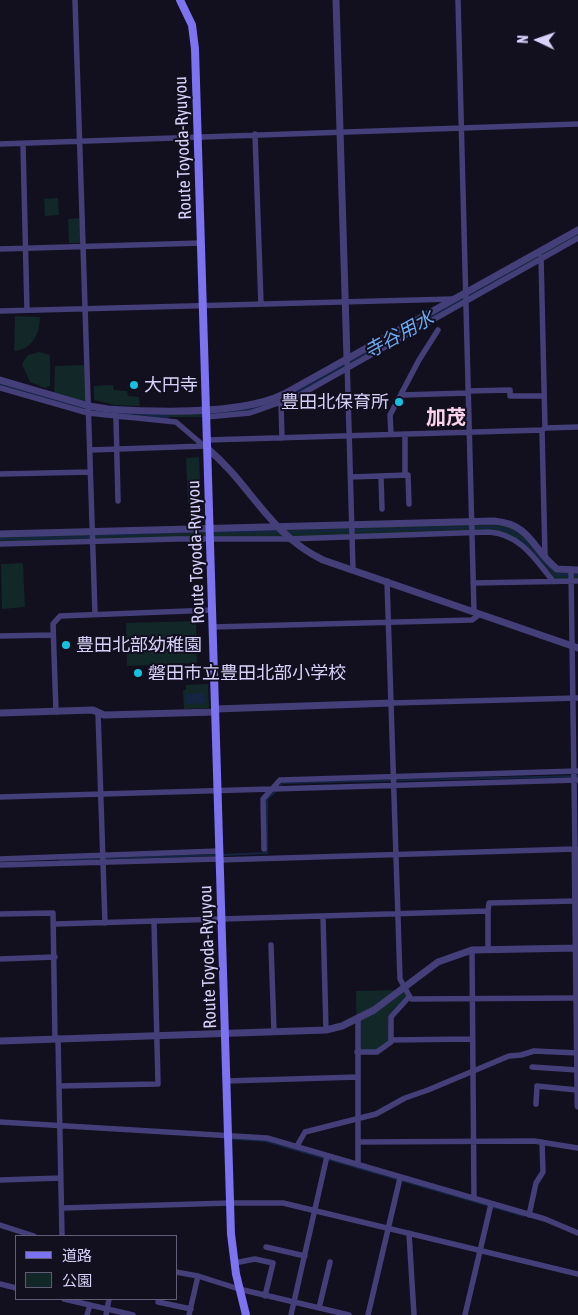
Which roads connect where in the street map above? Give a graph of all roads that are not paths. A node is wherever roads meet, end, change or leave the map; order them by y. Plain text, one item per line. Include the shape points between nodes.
1 (75, 0) edge
2 (180, 0) edge
3 (336, 0) edge
4 (458, 0) edge
5 (578, 124) edge
6 (462, 128) junction
7 (340, 132) junction
8 (255, 134) junction
9 (198, 138) junction
10 (80, 142) junction
11 (0, 144) edge
12 (22, 144) junction
13 (578, 230) edge
14 (578, 238) edge
15 (201, 243) junction
16 (84, 246) junction
17 (26, 248) junction
18 (0, 249) edge
19 (540, 256) junction
20 (466, 297) junction
21 (456, 299) junction
22 (345, 301) junction
23 (260, 304) junction
24 (203, 306) junction
25 (85, 308) junction
26 (0, 310) edge
27 (27, 310) junction
28 (438, 330) dead end
29 (347, 364) junction
30 (0, 380) edge
31 (0, 388) edge
32 (468, 392) junction
33 (401, 395) junction
34 (544, 396) junction
35 (281, 404) junction
36 (89, 410) junction
37 (206, 413) junction
38 (116, 418) junction
39 (578, 427) edge
40 (544, 429) junction
41 (470, 432) junction
42 (391, 434) junction
43 (405, 434) junction
44 (350, 436) junction
45 (282, 438) junction
46 (206, 445) junction
47 (118, 449) junction
48 (90, 450) junction
49 (90, 472) junction
50 (0, 474) edge
51 (405, 475) junction
52 (381, 476) junction
53 (351, 477) junction
54 (118, 501) dead end
55 (409, 504) dead end
56 (382, 509) dead end
57 (472, 521) junction
58 (352, 525) junction
59 (275, 526) junction
60 (92, 531) junction
61 (472, 532) junction
62 (210, 533) junction
63 (0, 534) edge
64 (353, 536) junction
65 (288, 539) junction
66 (93, 541) junction
67 (0, 544) edge
68 (547, 557) junction
69 (540, 565) junction
70 (353, 570) junction
71 (575, 570) edge
72 (387, 581) junction
73 (552, 581) junction
74 (575, 581) edge
75 (473, 583) junction
76 (212, 610) junction
77 (477, 613) junction
78 (95, 614) junction
79 (389, 623) junction
80 (213, 627) junction
81 (53, 635) junction
82 (0, 636) edge
83 (575, 647) edge
84 (575, 698) edge
85 (392, 703) junction
86 (215, 710) junction
87 (56, 712) junction
88 (98, 712) junction
89 (0, 713) edge
90 (576, 771) edge
91 (394, 777) junction
92 (576, 780) edge
93 (394, 785) junction
94 (271, 789) junction
95 (217, 791) junction
96 (100, 794) junction
97 (0, 797) edge
98 (576, 818) edge
99 (264, 849) dead end
100 (575, 849) junction
101 (396, 854) junction
102 (219, 856) junction
103 (0, 859) edge
104 (103, 859) junction
105 (576, 860) edge
106 (0, 865) edge
107 (575, 902) junction
108 (488, 911) junction
109 (0, 914) edge
110 (397, 914) junction
111 (323, 916) junction
112 (221, 918) junction
113 (154, 921) junction
114 (105, 922) junction
115 (55, 924) junction
116 (272, 944) dead end
117 (577, 948) edge
118 (472, 950) junction
119 (488, 950) junction
120 (56, 957) junction
121 (0, 959) edge
122 (405, 986) junction
123 (410, 996) junction
124 (577, 998) edge
125 (472, 999) junction
126 (358, 1018) junction
127 (578, 1022) edge
128 (326, 1030) junction
129 (274, 1032) junction
130 (226, 1034) junction
131 (158, 1035) junction
132 (57, 1038) junction
133 (472, 1039) junction
134 (391, 1040) junction
135 (0, 1041) edge
136 (357, 1052) junction
137 (578, 1053) edge
138 (532, 1067) dead end
139 (577, 1070) edge
140 (472, 1071) junction
141 (358, 1076) junction
142 (226, 1081) junction
143 (59, 1086) junction
144 (577, 1090) edge
145 (536, 1104) dead end
146 (578, 1106) edge
147 (358, 1118) junction
148 (0, 1122) edge
149 (60, 1125) junction
150 (228, 1135) junction
151 (473, 1141) junction
152 (358, 1142) junction
153 (542, 1142) junction
154 (297, 1146) junction
155 (578, 1148) edge
156 (327, 1156) junction
157 (358, 1165) junction
158 (61, 1178) junction
159 (400, 1178) junction
160 (0, 1180) edge
161 (474, 1198) junction
162 (230, 1203) junction
163 (491, 1204) junction
164 (62, 1208) junction
165 (316, 1212) junction
166 (529, 1215) junction
167 (0, 1225) edge
168 (388, 1229) junction
169 (409, 1233) junction
170 (578, 1233) edge
171 (31, 1235) edge
172 (62, 1235) edge
173 (266, 1247) dead end
174 (481, 1250) junction
175 (305, 1256) junction
176 (330, 1262) dead end
177 (234, 1263) junction
178 (178, 1272) edge
179 (578, 1274) edge
180 (198, 1276) junction
181 (0, 1284) edge
182 (15, 1288) edge
183 (239, 1289) junction
184 (265, 1296) junction
185 (68, 1300) edge
186 (110, 1300) edge
187 (159, 1300) edge
188 (294, 1303) junction
189 (90, 1305) junction
190 (319, 1308) junction
191 (106, 1312) edge
192 (190, 1312) edge
193 (87, 1315) edge
194 (133, 1315) edge
195 (246, 1315) edge
196 (291, 1315) edge
197 (349, 1315) edge
198 (368, 1315) edge
199 (414, 1315) edge
200 (466, 1315) edge

1 - 10 street
2 - 9 main road, Route Toyoda-Ryuyou via 192,25
3 - 7 street
4 - 6 street
5 - 6 street
6 - 7 street
6 - 20 street
7 - 8 street
7 - 22 street
8 - 9 street
8 - 23 street
9 - 10 street
9 - 15 main road, Route Toyoda-Ryuyou
10 - 12 street
10 - 16 street
11 - 12 street
12 - 17 street
13 - 19 street
14 - 19 street
15 - 16 street
15 - 24 main road, Route Toyoda-Ryuyou
16 - 17 street
16 - 25 street
17 - 18 street
17 - 27 street
19 - 20 street
19 - 34 street
20 - 21 street
20 - 29 street
20 - 32 street
21 - 22 street
21 - 29 street
22 - 23 street
22 - 29 street
23 - 24 street
24 - 25 street
24 - 37 main road, Route Toyoda-Ryuyou
25 - 27 street
25 - 36 street
26 - 27 street
28 - 33 street
29 - 35 street
29 - 37 street via 276,398
29 - 44 street
30 - 36 street
31 - 36 street
32 - 33 street
32 - 34 street via 510,390 510,396
32 - 41 street
33 - 42 street via 390,415
34 - 40 street
35 - 37 street via 250,413
35 - 45 street
36 - 37 street
36 - 38 street
36 - 48 street
37 - 46 main road, Route Toyoda-Ryuyou
38 - 46 street via 176,422
38 - 47 street
39 - 40 street
40 - 41 street
40 - 68 street
41 - 43 street
41 - 57 street
42 - 43 street
42 - 44 street
43 - 51 street
44 - 45 street
44 - 53 street
45 - 46 street
46 - 47 street
46 - 59 street
46 - 62 main road, Route Toyoda-Ryuyou
47 - 48 street
47 - 54 street
48 - 49 street
49 - 50 street
49 - 60 street
51 - 52 street
51 - 55 street via 408,475
52 - 53 street
52 - 56 street
53 - 58 street
57 - 58 street
57 - 61 street
57 - 68 street via 514,525 531,537
58 - 59 street
58 - 64 street
59 - 62 street
59 - 65 street
60 - 62 street
60 - 63 street
60 - 66 street
61 - 64 street
61 - 69 street via 507,535
61 - 75 street
62 - 65 street
62 - 66 street
62 - 76 main road, Route Toyoda-Ryuyou
64 - 65 street
64 - 70 street
65 - 70 street via 316,556
66 - 67 street
66 - 78 street
68 - 69 street
68 - 71 street via 557,569
69 - 73 street
70 - 72 street
71 - 74 street
72 - 77 street
72 - 79 street
73 - 74 street
73 - 75 street
74 - 83 street
75 - 77 street
76 - 78 street
76 - 80 main road, Route Toyoda-Ryuyou
77 - 79 street via 472,620
77 - 83 street
78 - 81 street via 60,616 53,624
79 - 80 street
79 - 85 street
80 - 86 main road, Route Toyoda-Ryuyou
81 - 82 street
81 - 87 street
83 - 84 street
84 - 85 street
84 - 90 street
85 - 86 street
85 - 91 street
86 - 88 street via 104,715
86 - 95 main road, Route Toyoda-Ryuyou
87 - 88 street
87 - 89 street
88 - 96 street
90 - 91 street
90 - 92 street
91 - 93 street
91 - 94 street via 280,780
92 - 93 street
92 - 98 street
93 - 94 street
93 - 101 street
94 - 95 street
94 - 99 street via 263,799
95 - 96 street
95 - 102 main road, Route Toyoda-Ryuyou
96 - 97 street
96 - 104 street
98 - 100 street
100 - 101 street
100 - 105 street
101 - 102 street
101 - 110 street
102 - 104 street
102 - 112 main road, Route Toyoda-Ryuyou
103 - 104 street
104 - 106 street
104 - 114 street
105 - 107 street
107 - 108 street via 489,902
107 - 117 street
108 - 110 street
108 - 119 street
109 - 115 street via 50,912
110 - 111 street
110 - 122 street via 400,978
111 - 112 street
111 - 128 street
112 - 113 street
112 - 130 main road, Route Toyoda-Ryuyou
113 - 114 street
113 - 131 street
114 - 115 street
115 - 120 street
116 - 129 street
117 - 119 street
117 - 124 street
118 - 119 street
118 - 122 street via 438,962
118 - 125 street
120 - 121 street
120 - 132 street
122 - 123 street
122 - 126 street
123 - 125 street via 411,999
123 - 134 street via 391,1017
124 - 125 street
124 - 127 street
125 - 133 street
126 - 128 street
126 - 136 street
127 - 137 street
128 - 129 street
129 - 130 street
130 - 131 street
130 - 142 main road, Route Toyoda-Ryuyou
131 - 132 street
131 - 143 street via 158,1084
132 - 135 street
132 - 143 street
133 - 134 street
133 - 140 street
134 - 136 street via 377,1052
136 - 141 street
137 - 139 street
137 - 140 street via 534,1051 508,1056
138 - 139 street
139 - 144 street
140 - 147 street via 405,1098 376,1114
140 - 151 street
141 - 142 street
141 - 147 street
142 - 150 main road, Route Toyoda-Ryuyou
143 - 149 street
144 - 145 street via 537,1086
144 - 146 street
147 - 152 street
147 - 154 street via 305,1132
148 - 149 street
149 - 150 street
149 - 158 street
150 - 154 street via 267,1138
150 - 162 main road, Route Toyoda-Ryuyou
151 - 152 street
151 - 153 street
151 - 161 street
152 - 157 street
153 - 155 street
153 - 166 street via 542,1172 536,1183
154 - 156 street
156 - 157 street
156 - 165 street
157 - 159 street
158 - 160 street
158 - 164 street
159 - 161 street
159 - 168 street
161 - 163 street
162 - 164 street
162 - 165 street via 283,1203
162 - 177 main road, Route Toyoda-Ryuyou
163 - 166 street
163 - 174 street
164 - 172 street
165 - 168 street
165 - 175 street
166 - 170 street
167 - 171 street
168 - 169 street
168 - 198 street
169 - 174 street
169 - 199 street
173 - 175 street
174 - 179 street
174 - 200 street
175 - 188 street
176 - 190 street
177 - 183 main road, Route Toyoda-Ryuyou
177 - 184 street via 254,1259 274,1263
178 - 180 street
180 - 183 street
180 - 192 street
181 - 182 street
183 - 184 street
183 - 195 main road, Route Toyoda-Ryuyou
184 - 188 street
185 - 189 street
186 - 191 street
187 - 192 street
188 - 190 street
188 - 196 street
189 - 191 street
189 - 193 street
190 - 197 street
191 - 194 street

